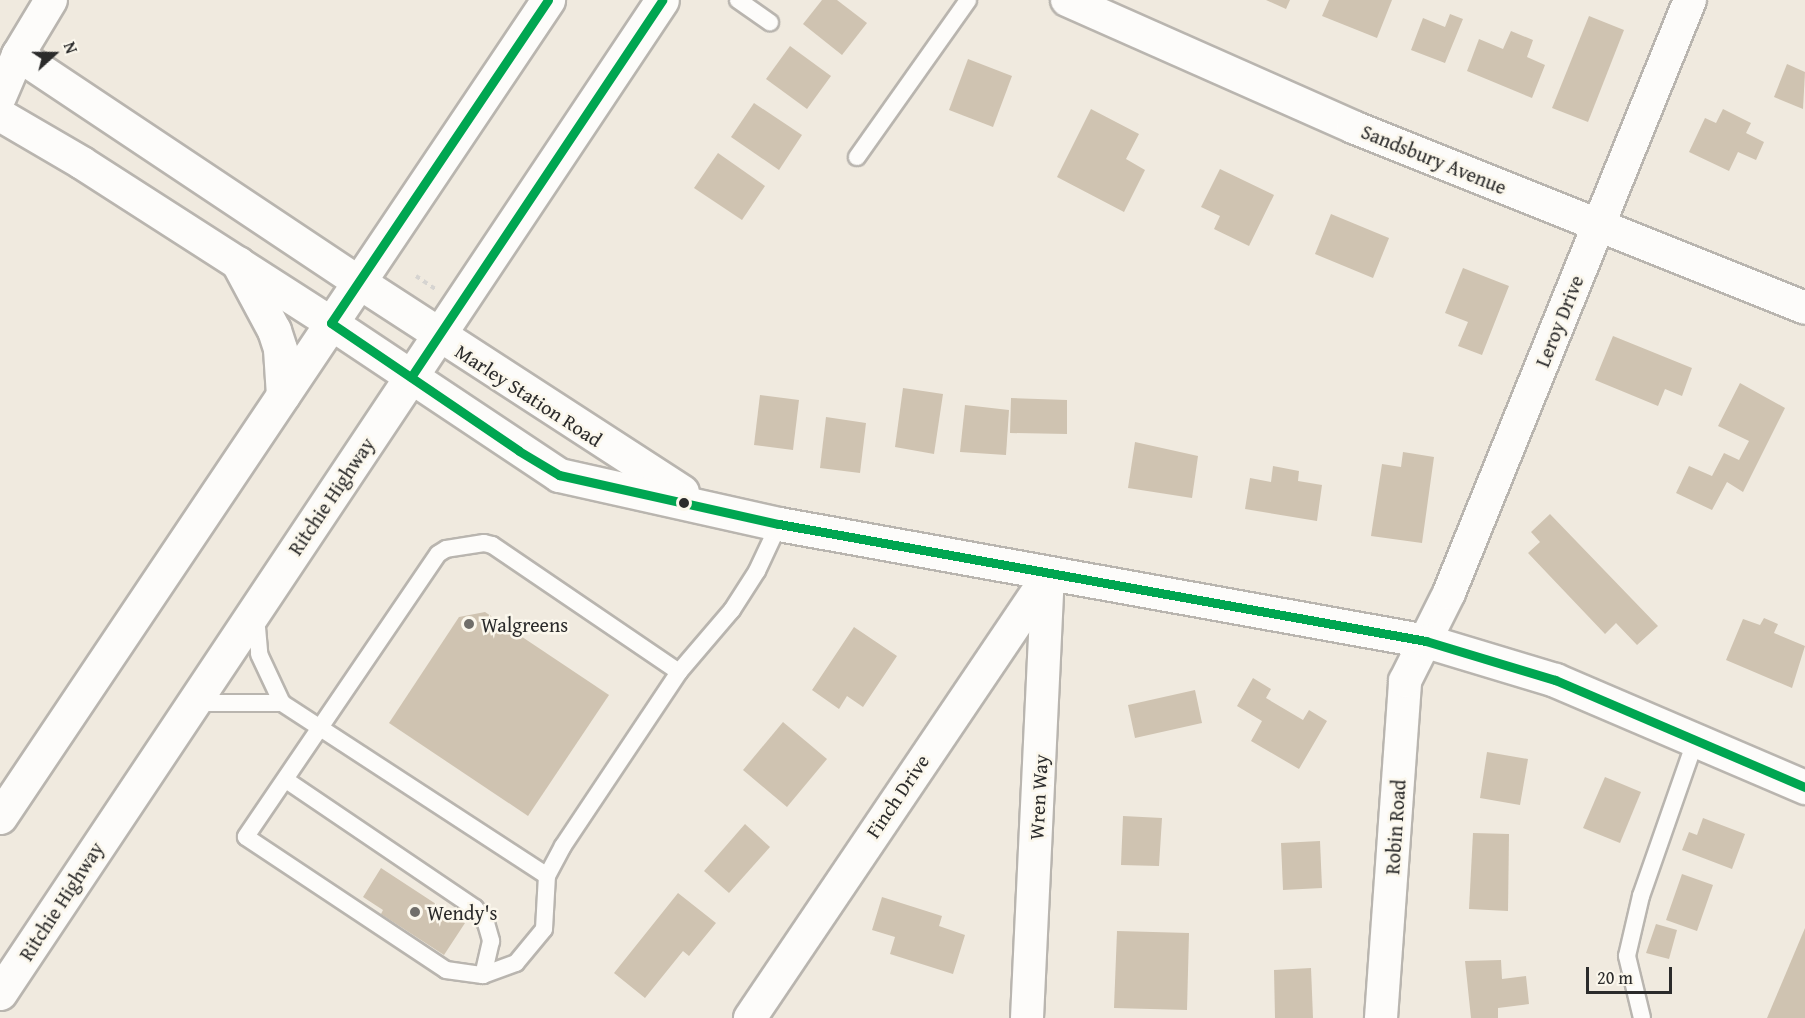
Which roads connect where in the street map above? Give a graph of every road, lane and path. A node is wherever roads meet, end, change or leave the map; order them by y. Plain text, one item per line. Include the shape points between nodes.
1 (51, 0) edge
2 (548, 0) edge
3 (662, 0) edge
4 (738, 0) edge
5 (968, 0) edge
6 (1067, 0) edge
7 (1690, 0) edge
8 (770, 22) dead end
9 (18, 55) junction
10 (0, 98) edge
11 (0, 115) edge
12 (857, 157) dead end
13 (1598, 225) junction
14 (238, 263) junction
15 (416, 276) dead end
16 (359, 282) junction
17 (435, 290) dead end
18 (1805, 308) edge
19 (331, 323) junction
20 (440, 336) junction
21 (411, 377) junction
22 (284, 394) junction
23 (702, 504) junction
24 (779, 524) junction
25 (1048, 576) junction
26 (255, 609) junction
27 (1426, 641) junction
28 (679, 672) junction
29 (282, 703) junction
30 (192, 704) junction
31 (322, 729) junction
32 (1696, 739) junction
33 (286, 780) junction
34 (1805, 787) edge
35 (0, 817) edge
36 (547, 876) junction
37 (483, 975) junction
38 (0, 993) edge
39 (750, 1018) edge
40 (1027, 1018) edge
41 (1381, 1018) edge
42 (1642, 1018) edge

1 - 9 street
2 - 16 main road
3 - 20 main road, Ritchie Highway
4 - 8 lane
5 - 12 lane
6 - 13 street, Sandsbury Avenue via 1353,127
7 - 13 street, Leroy Drive
9 - 10 street
9 - 16 street
11 - 14 street
13 - 18 street, Sandsbury Avenue
13 - 27 street, Leroy Drive
14 - 19 street
14 - 22 main road via 274,330
15 - 17 path
16 - 19 main road
16 - 20 main road, Marley Station Road
19 - 21 main road, Marley Station Road
19 - 22 main road
20 - 21 main road, Ritchie Highway
20 - 23 main road, Marley Station Road
21 - 23 main road, Marley Station Road via 559,475
21 - 26 main road, Ritchie Highway
22 - 35 main road
23 - 24 main road, Marley Station Road
24 - 25 main road, Marley Station Road
24 - 28 lane via 758,571 732,610
25 - 27 main road, Marley Station Road
25 - 39 street, Finch Drive
25 - 40 street, Wren Way
26 - 29 lane via 259,654
26 - 30 main road, Ritchie Highway
27 - 32 main road, Marley Station Road via 1555,680
27 - 41 street, Robin Road via 1405,681
28 - 31 lane via 484,543 438,554
28 - 36 lane
29 - 30 lane
29 - 31 lane
30 - 38 main road, Ritchie Highway
31 - 33 lane
31 - 36 lane
32 - 34 main road, Marley Station Road
32 - 42 lane via 1641,896 1628,956
33 - 37 lane via 475,908 486,923 490,941
33 - 37 lane via 246,837 446,970
36 - 37 lane via 544,929 516,963

